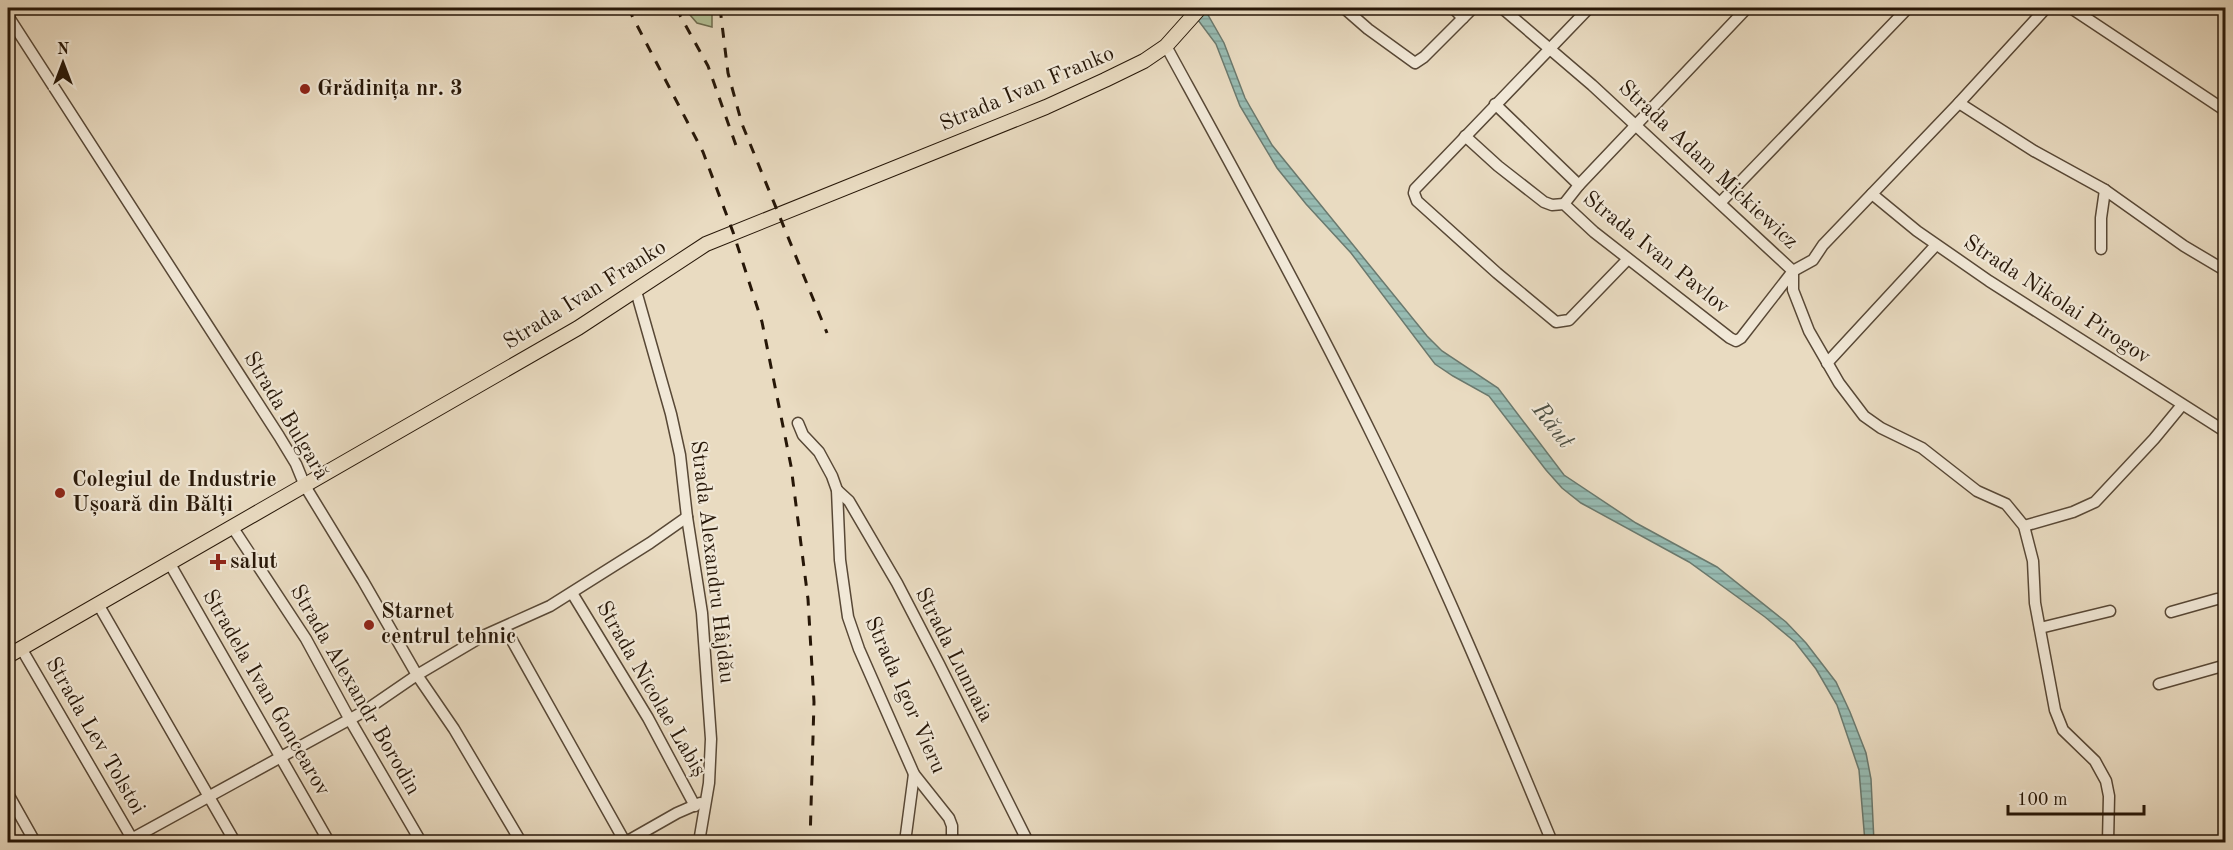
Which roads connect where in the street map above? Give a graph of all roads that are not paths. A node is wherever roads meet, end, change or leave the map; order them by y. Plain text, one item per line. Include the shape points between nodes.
1 (1200, 8) edge
2 (1344, 8) edge
3 (1454, 8) edge
4 (1473, 8) edge
5 (1502, 8) edge
6 (1589, 8) edge
7 (1747, 8) edge
8 (1908, 8) edge
9 (2046, 8) edge
10 (2071, 8) edge
11 (8, 16) edge
12 (1463, 18) junction
13 (1166, 46) junction
14 (1550, 48) junction
15 (1959, 103) junction
16 (1495, 104) junction
17 (2226, 111) edge
18 (1635, 126) junction
19 (1464, 136) junction
20 (1579, 185) junction
21 (2105, 190) junction
22 (1872, 194) junction
23 (1720, 203) junction
24 (1564, 204) junction
25 (1936, 244) junction
26 (2101, 249) dead end
27 (1628, 259) junction
28 (1793, 271) junction
29 (2226, 271) edge
30 (636, 291) junction
31 (1827, 363) junction
32 (2182, 405) junction
33 (798, 423) dead end
34 (2226, 432) edge
35 (305, 486) junction
36 (837, 490) junction
37 (687, 517) junction
38 (2024, 526) junction
39 (233, 528) junction
40 (170, 564) junction
41 (572, 593) junction
42 (2226, 599) edge
43 (98, 604) junction
44 (2110, 611) dead end
45 (2171, 612) dead end
46 (505, 628) junction
47 (2040, 628) junction
48 (21, 648) junction
49 (8, 656) edge
50 (2226, 665) edge
51 (417, 675) junction
52 (2159, 684) dead end
53 (350, 720) junction
54 (280, 757) junction
55 (914, 774) junction
56 (8, 794) edge
57 (209, 797) junction
58 (700, 803) junction
59 (131, 841) edge
60 (35, 843) edge
61 (235, 843) edge
62 (329, 843) edge
63 (421, 843) edge
64 (521, 843) edge
65 (626, 843) edge
66 (699, 843) edge
67 (905, 843) edge
68 (952, 843) edge
69 (1028, 843) edge
70 (1552, 843) edge
71 (2108, 843) edge

1 - 13 main road, Strada Ivan Franko
2 - 12 street via 1417,63
3 - 12 street
4 - 12 street
5 - 14 street, Strada Adam Mickiewicz
6 - 14 street
7 - 18 street
8 - 23 street
9 - 15 street
10 - 17 street
11 - 35 street, Strada Bulgară via 273,427
13 - 30 main road, Strada Ivan Franko via 1134,66 1046,107 706,244
13 - 70 street via 1375,441 1482,673
14 - 16 street
14 - 18 street, Strada Adam Mickiewicz
15 - 21 street
15 - 22 street
16 - 19 street
16 - 20 street, Strada Ivan Pavlov
18 - 20 street
18 - 23 street, Strada Adam Mickiewicz
19 - 24 street, Strada Ivan Pavlov via 1544,202
19 - 27 street via 1415,189 1417,201 1556,322 1569,320
20 - 24 street
21 - 26 street
21 - 29 street
22 - 25 street, Strada Nikolai Pirogov
22 - 28 street via 1813,260
23 - 28 street, Strada Adam Mickiewicz
24 - 27 street, Strada Ivan Pavlov
25 - 31 street
25 - 32 street, Strada Nikolai Pirogov
27 - 28 street, Strada Ivan Pavlov via 1736,341
28 - 31 street, Strada Adam Mickiewicz via 1797,300
30 - 35 main road, Strada Ivan Franko
30 - 37 street, Strada Alexandru Hâjdău via 671,414
31 - 38 street, Strada Adam Mickiewicz via 1864,416 1922,448 1977,491 2006,504
32 - 34 street, Strada Nikolai Pirogov
32 - 38 street via 2095,502
33 - 36 street, Strada Igor Vieru via 819,452
35 - 39 main road, Strada Ivan Franko
35 - 51 street, Strada Bulgară
36 - 55 street, Strada Igor Vieru via 840,560 848,617
36 - 69 street, Strada Lunnaia via 849,501 897,584
37 - 41 street
37 - 58 street, Strada Alexandru Hâjdău via 698,578 709,702 711,763
38 - 47 street, Strada Adam Mickiewicz via 2033,561
39 - 40 main road, Strada Ivan Franko
39 - 53 street, Strada Alexandr Borodin via 295,620
40 - 43 main road, Strada Ivan Franko
40 - 54 street, Stradela Ivan Goncearov
41 - 46 street
41 - 58 street, Strada Nicolae Labiș
42 - 45 street
43 - 48 main road, Strada Ivan Franko
43 - 57 street
44 - 47 street
46 - 51 street via 483,636
46 - 65 street
47 - 71 street, Strada Adam Mickiewicz via 2051,692 2063,730 2095,761 2106,781
48 - 49 main road, Strada Ivan Franko
48 - 59 street, Strada Lev Tolstoi
50 - 52 street
51 - 53 street
51 - 64 street, Strada Bulgară via 454,729
53 - 54 street
53 - 63 street, Strada Alexandr Borodin
54 - 57 street
54 - 62 street, Stradela Ivan Goncearov
55 - 67 street
55 - 68 street, Strada Igor Vieru via 950,818
56 - 60 street
57 - 59 street
57 - 61 street
58 - 65 street
58 - 66 street, Strada Alexandru Hâjdău

